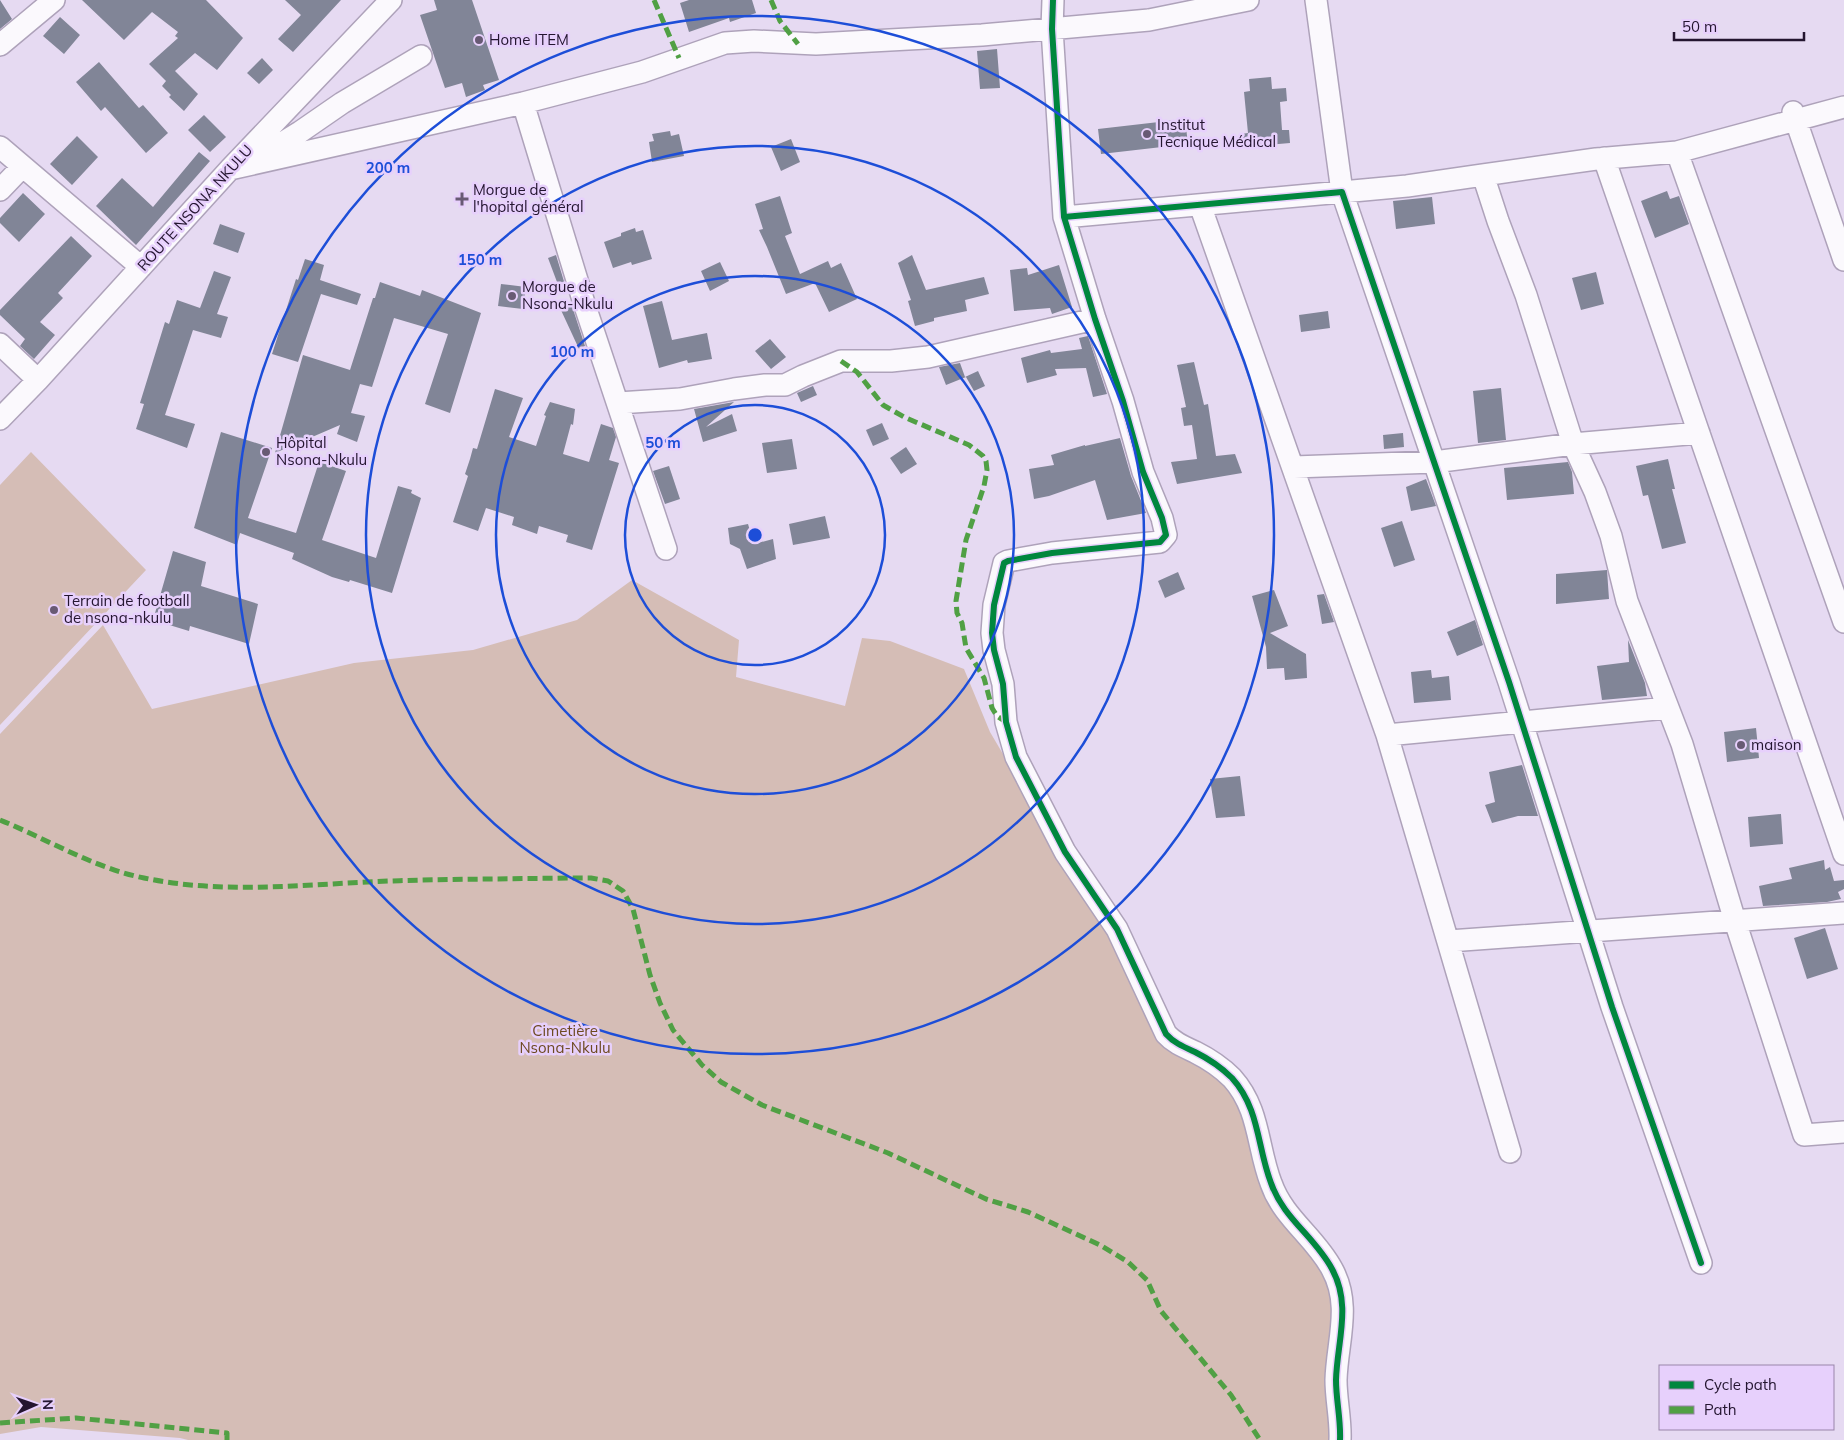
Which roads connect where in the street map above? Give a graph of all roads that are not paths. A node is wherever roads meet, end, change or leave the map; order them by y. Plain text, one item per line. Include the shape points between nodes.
1 (54, 0) edge
2 (391, 0) edge
3 (1053, 0) edge
4 (1248, 0) edge
5 (1316, 0) edge
6 (1052, 29) junction
7 (0, 45) edge
8 (421, 56) dead end
9 (522, 103) junction
10 (1844, 107) edge
11 (1795, 116) junction
12 (0, 147) edge
13 (1677, 152) junction
14 (1604, 158) junction
15 (262, 162) junction
16 (22, 167) junction
17 (230, 168) junction
18 (1483, 175) junction
19 (0, 190) edge
20 (1342, 192) junction
21 (1200, 205) junction
22 (1064, 217) junction
23 (1844, 260) edge
24 (140, 268) junction
25 (1095, 319) junction
26 (0, 344) edge
27 (38, 380) junction
28 (618, 403) junction
29 (0, 419) edge
30 (1699, 434) junction
31 (1573, 444) junction
32 (1434, 462) junction
33 (1294, 467) junction
34 (666, 550) dead end
35 (1836, 576) edge
36 (1844, 622) edge
37 (1667, 708) junction
38 (1522, 722) junction
39 (1387, 735) junction
40 (1844, 854) edge
41 (1844, 913) edge
42 (1735, 921) junction
43 (1588, 932) junction
44 (1449, 941) junction
45 (1844, 1132) edge
46 (1510, 1152) dead end
47 (1701, 1263) dead end
48 (1340, 1440) edge

1 - 7 street
2 - 17 street, ROUTE NSONA NKULU
3 - 6 street
4 - 6 street via 1149,20
5 - 20 street
6 - 9 street via 816,44 725,43 642,72
6 - 22 street
8 - 15 street via 271,150
9 - 15 street
9 - 28 street
10 - 11 street
11 - 13 street
11 - 23 street
12 - 16 street
13 - 14 street
13 - 35 street
14 - 18 street
14 - 30 street
15 - 17 street
16 - 19 street
16 - 24 street
17 - 24 street, ROUTE NSONA NKULU
18 - 20 street
18 - 31 street via 1526,295
20 - 21 street
20 - 32 street
21 - 22 street
21 - 33 street
22 - 25 street
24 - 27 street, ROUTE NSONA NKULU
25 - 28 street via 928,357 841,361 785,385 734,389 680,399
25 - 48 street via 1166,536 1160,542 1052,553 1004,563 994,605 992,633 1003,684 1006,722 1016,757 1029,784 1065,852 1117,929 1166,1034 1232,1078 1256,1119 1270,1182 1277,1198 1337,1278 1342,1296 1342,1338 1336,1378
26 - 27 street
27 - 29 street, ROUTE NSONA NKULU
28 - 34 street
30 - 31 street
30 - 40 street
31 - 32 street
31 - 37 street via 1595,492 1627,600
32 - 33 street
32 - 38 street
33 - 39 street
35 - 36 street
37 - 38 street
37 - 42 street via 1682,744
38 - 39 street
38 - 43 street
39 - 44 street
41 - 42 street
42 - 43 street
42 - 45 street via 1804,1135
43 - 44 street
43 - 47 street
44 - 46 street

